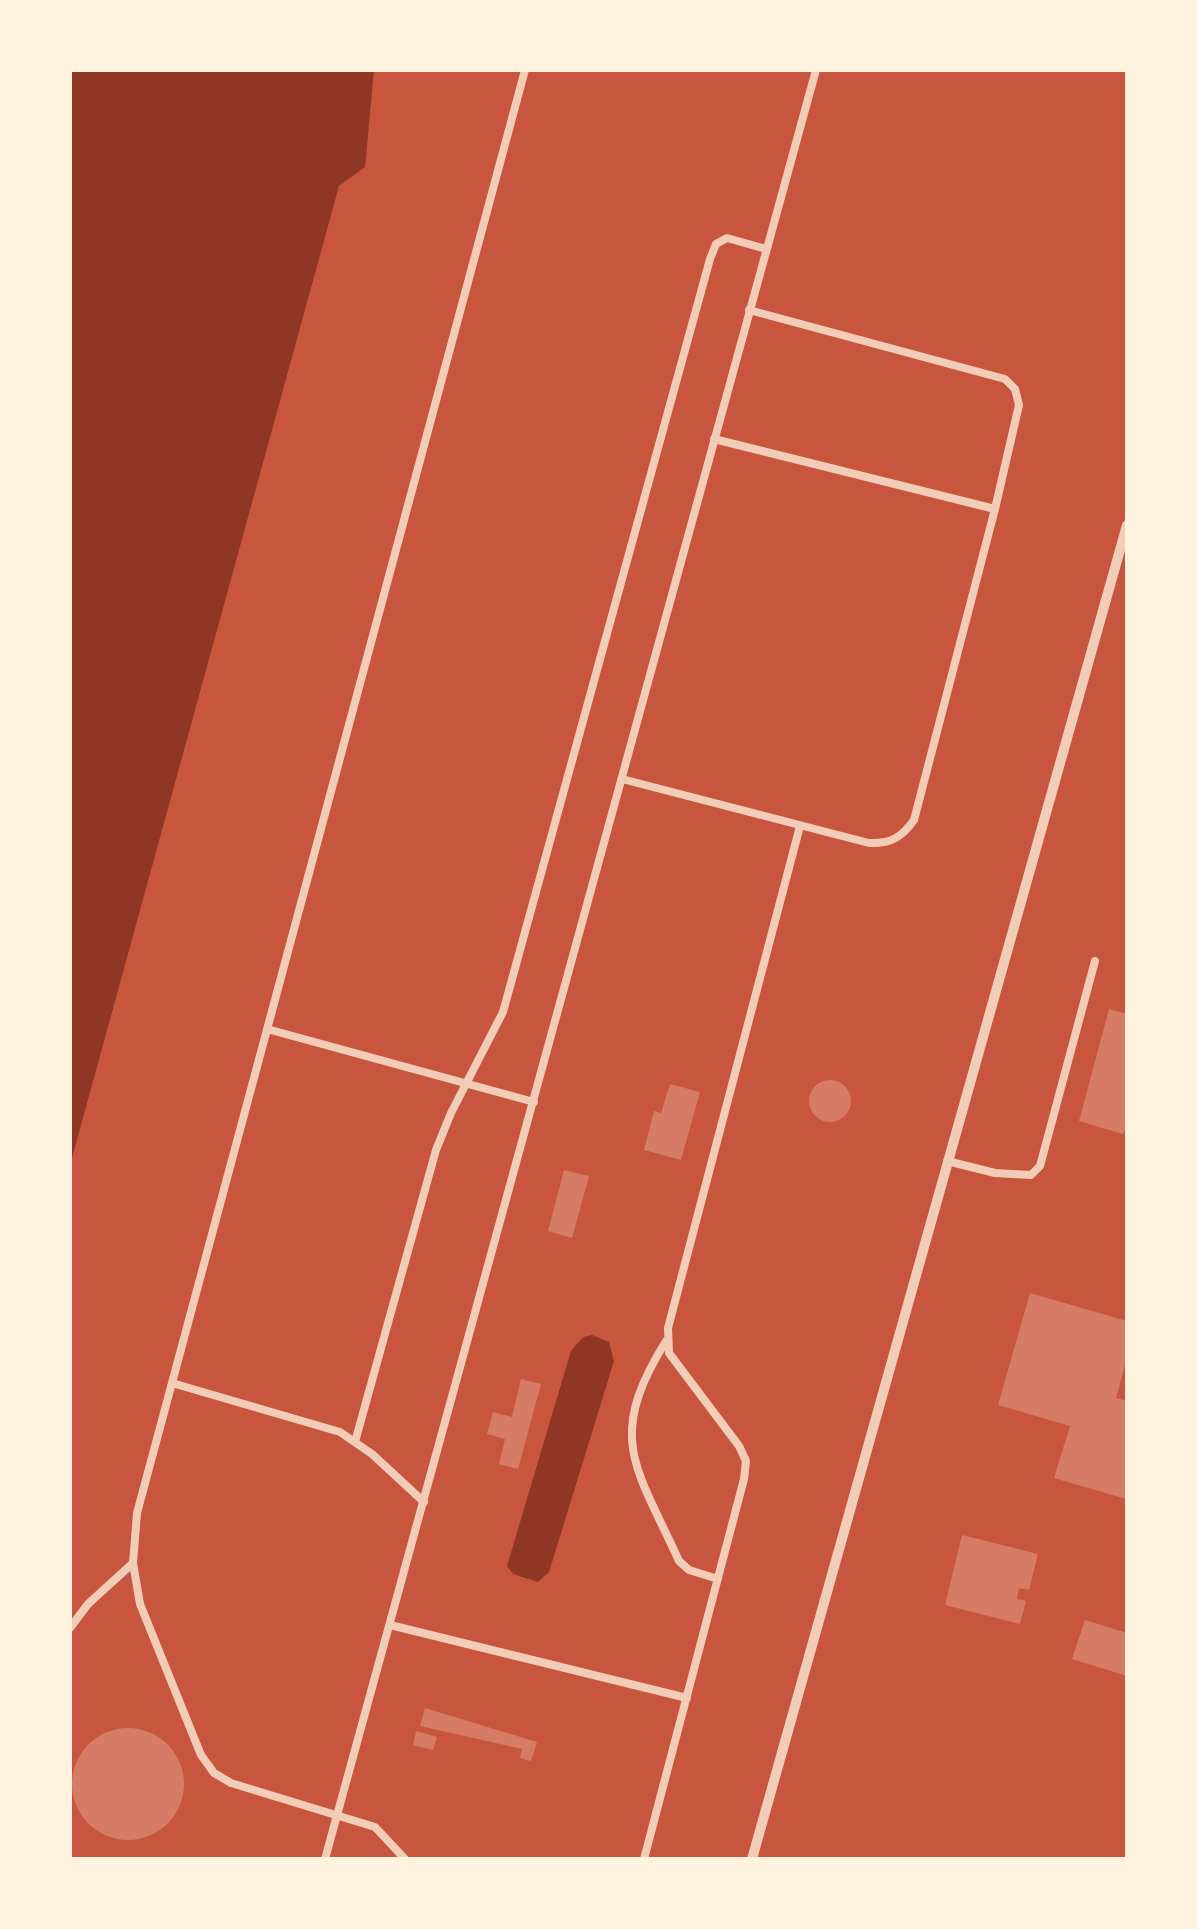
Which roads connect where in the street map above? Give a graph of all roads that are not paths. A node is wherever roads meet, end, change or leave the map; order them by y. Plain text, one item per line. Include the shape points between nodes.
1 (525, 70) edge
2 (816, 70) edge
3 (766, 250) junction
4 (749, 310) junction
5 (714, 439) junction
6 (994, 509) junction
7 (1127, 525) edge
8 (622, 779) junction
9 (800, 826) junction
10 (1095, 961) dead end
11 (267, 1029) junction
12 (468, 1084) junction
13 (534, 1102) junction
14 (948, 1160) junction
15 (666, 1340) junction
16 (172, 1383) junction
17 (355, 1442) junction
18 (424, 1502) junction
19 (134, 1563) junction
20 (718, 1578) junction
21 (390, 1625) junction
22 (70, 1628) edge
23 (687, 1698) junction
24 (338, 1815) junction
25 (326, 1859) edge
26 (405, 1859) edge
27 (644, 1859) edge
28 (752, 1859) edge

1 - 11 lane
2 - 3 lane
3 - 4 lane
3 - 12 lane via 728,238 710,258 504,1012
4 - 5 lane
4 - 6 lane via 1005,379 1016,389 1018,406
5 - 6 lane
5 - 8 lane
6 - 9 lane via 914,820 885,844
7 - 14 street
8 - 9 lane
8 - 13 lane
9 - 15 lane
10 - 14 lane via 1040,1166 1032,1174 995,1173
11 - 12 lane
11 - 16 lane
12 - 13 lane
12 - 17 lane via 436,1150
13 - 18 lane
14 - 28 street
15 - 20 lane via 746,1461
15 - 20 lane via 643,1377 631,1455 679,1561
16 - 17 lane via 325,1425
16 - 19 lane via 137,1513
17 - 18 lane
18 - 21 lane
19 - 22 lane
19 - 24 lane via 140,1604 214,1773
20 - 23 lane
21 - 23 lane
21 - 24 lane
23 - 27 lane
24 - 25 lane
24 - 26 lane via 374,1827

